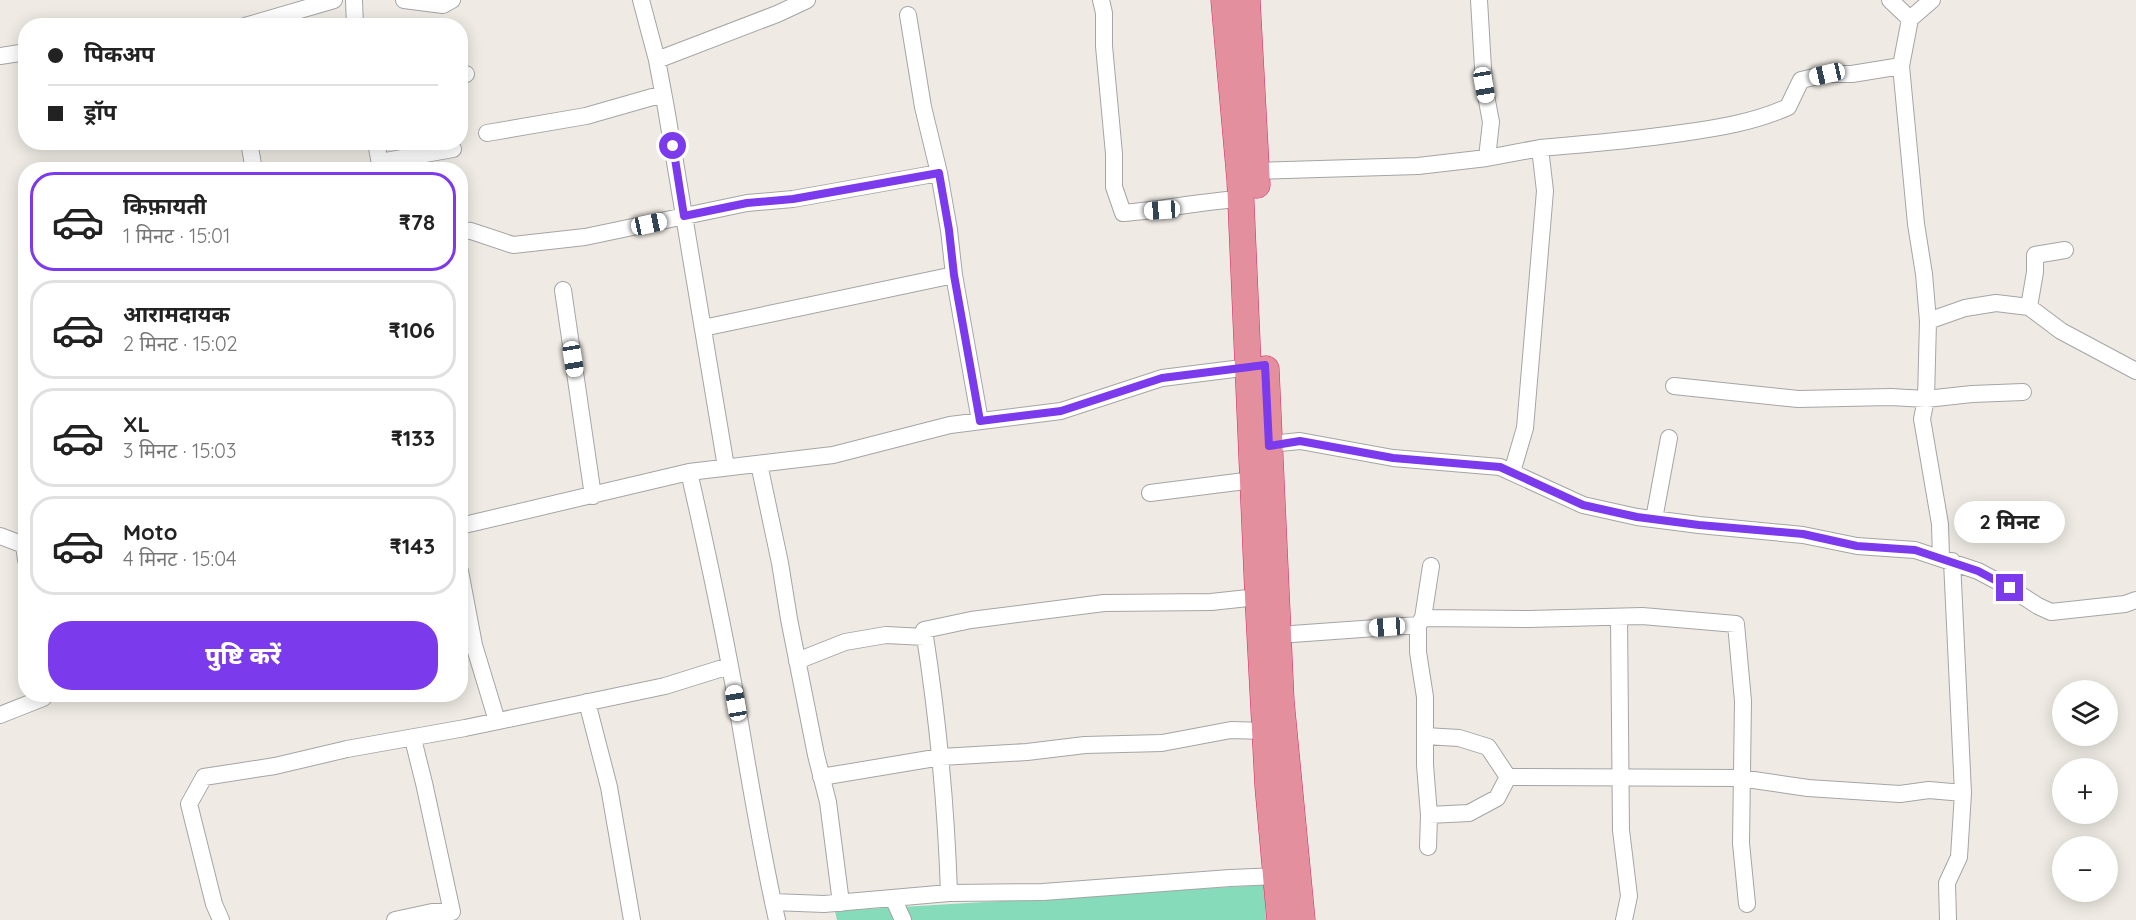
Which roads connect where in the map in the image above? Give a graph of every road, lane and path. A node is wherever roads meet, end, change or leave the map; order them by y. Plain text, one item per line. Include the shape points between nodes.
1 (334, 0) edge
2 (354, 0) edge
3 (404, 0) edge
4 (452, 0) edge
5 (640, 0) edge
6 (807, 0) edge
7 (1101, 0) edge
8 (1224, 0) edge
9 (1247, 0) edge
10 (1479, 0) edge
11 (1890, 0) edge
12 (1932, 0) edge
13 (908, 15) dead end
14 (272, 18) edge
15 (355, 18) edge
16 (1910, 19) junction
17 (18, 53) edge
18 (0, 56) edge
19 (657, 60) junction
20 (1901, 66) junction
21 (663, 94) junction
22 (487, 133) dead end
23 (1540, 148) junction
24 (449, 150) edge
25 (1486, 158) junction
26 (398, 162) edge
27 (1256, 171) junction
28 (939, 173) junction
29 (1240, 199) junction
30 (684, 216) junction
31 (468, 231) edge
32 (2065, 250) dead end
33 (954, 275) junction
34 (563, 290) dead end
35 (2028, 307) junction
36 (1928, 321) junction
37 (703, 328) junction
38 (1257, 367) junction
39 (2136, 371) edge
40 (1674, 386) dead end
41 (2023, 392) dead end
42 (1926, 399) junction
43 (980, 421) junction
44 (1669, 438) dead end
45 (1260, 445) junction
46 (759, 464) junction
47 (726, 468) junction
48 (689, 472) junction
49 (1512, 472) junction
50 (1262, 479) junction
51 (1150, 493) dead end
52 (593, 496) junction
53 (1654, 519) junction
54 (468, 524) edge
55 (0, 536) edge
56 (18, 543) edge
57 (1946, 560) junction
58 (1431, 566) dead end
59 (1267, 596) junction
60 (2136, 600) edge
61 (468, 613) edge
62 (1619, 616) junction
63 (1420, 622) junction
64 (1278, 635) junction
65 (925, 637) junction
66 (797, 661) junction
67 (729, 666) junction
68 (32, 702) edge
69 (587, 702) junction
70 (0, 714) edge
71 (497, 721) junction
72 (1265, 731) junction
73 (1425, 736) junction
74 (413, 739) junction
75 (941, 757) junction
76 (821, 777) junction
77 (1508, 777) junction
78 (1620, 777) junction
79 (1740, 778) junction
80 (1963, 793) junction
81 (1429, 815) junction
82 (1428, 848) dead end
83 (1276, 876) junction
84 (949, 893) junction
85 (893, 898) junction
86 (773, 903) junction
87 (841, 903) junction
88 (1747, 904) dead end
89 (453, 916) edge
90 (221, 920) edge
91 (395, 920) edge
92 (632, 920) edge
93 (777, 920) edge
94 (903, 920) edge
95 (1280, 920) edge
96 (1302, 920) edge
97 (1624, 920) edge
98 (1948, 920) edge

1 - 14 street
2 - 15 street
3 - 4 street via 443,5
5 - 19 street
6 - 19 street
7 - 29 street via 1114,187 1123,213
8 - 29 highway
9 - 27 highway
10 - 25 street via 1484,85 1491,122
11 - 16 street
12 - 16 street
13 - 28 street
16 - 20 street
17 - 18 street
19 - 21 street
20 - 23 street via 1801,80 1788,107 1720,128
20 - 36 street
21 - 22 street via 586,116
21 - 30 street
23 - 25 street
23 - 49 street via 1545,191 1525,428
24 - 26 street
25 - 27 street via 1418,166
27 - 38 highway
28 - 30 street
28 - 33 street
29 - 38 highway
30 - 31 street via 585,237 513,245
30 - 37 street
32 - 35 street via 2035,255
33 - 37 street
33 - 43 street
34 - 52 street
35 - 36 street via 1996,303 1965,308
35 - 39 street via 2061,331
36 - 42 street
37 - 47 street
38 - 43 street via 1162,378 1061,411
38 - 45 highway
40 - 42 street via 1798,399
41 - 42 street
42 - 57 street via 1922,419
43 - 46 street via 833,455
44 - 53 street
45 - 49 street via 1300,441 1393,458 1500,467
45 - 50 highway
46 - 47 street
46 - 66 street
47 - 48 street
48 - 52 street
48 - 67 street
49 - 53 street via 1583,505
50 - 51 street
50 - 59 highway
52 - 54 street
53 - 57 street via 1803,534 1857,546 1915,550
55 - 56 street
57 - 60 street via 1978,571 2051,612
57 - 80 street
58 - 63 street
59 - 64 highway
59 - 65 street via 1211,602 1104,603 971,620 924,630
59 - 72 highway
61 - 71 street
62 - 63 street
62 - 78 street
62 - 79 street via 1736,624 1743,701
63 - 64 street
63 - 73 street via 1418,652 1425,697
64 - 96 highway
65 - 66 street via 886,635 845,642
65 - 75 street
66 - 76 street
67 - 69 street via 665,686
67 - 86 street
68 - 70 street
69 - 71 street
69 - 92 street via 609,787
71 - 74 street
72 - 75 street via 1231,730 1162,743
72 - 83 highway
73 - 77 street via 1460,738 1488,747
73 - 81 street
74 - 89 street
74 - 90 street via 204,777 189,804
75 - 76 street
75 - 84 street
76 - 87 street
77 - 78 street
77 - 81 street via 1497,798 1468,813
78 - 79 street
78 - 97 street via 1629,896
79 - 80 street via 1808,788 1900,794 1929,790
79 - 88 street
80 - 98 street via 1959,857 1947,883
81 - 82 street
83 - 84 street via 1043,892
83 - 95 highway
84 - 85 street
85 - 87 street
85 - 94 street
86 - 87 street
86 - 93 street
89 - 91 street via 432,912

